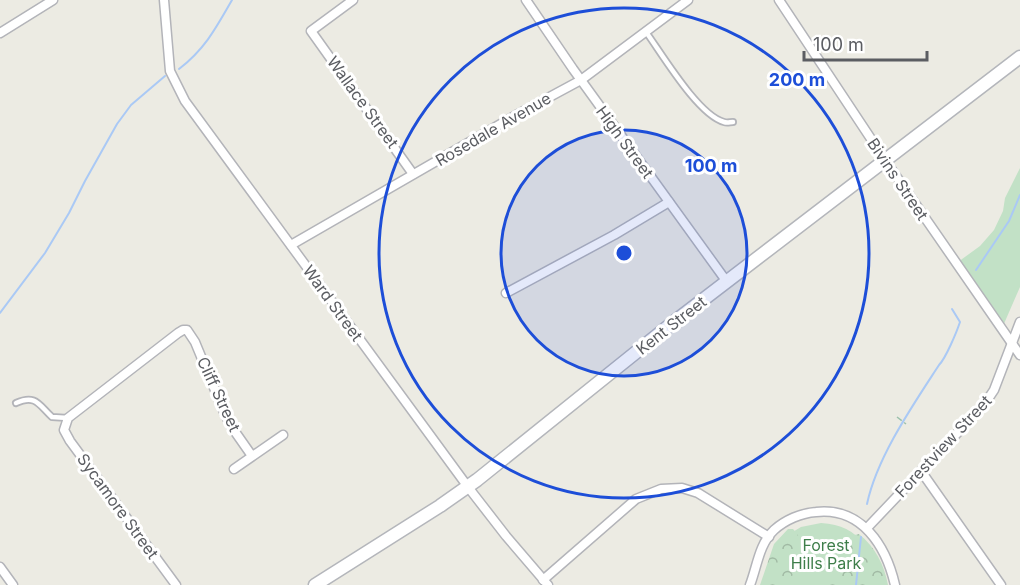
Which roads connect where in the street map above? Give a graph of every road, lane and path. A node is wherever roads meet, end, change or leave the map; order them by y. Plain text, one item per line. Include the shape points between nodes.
1 (53, 0) edge
2 (164, 0) edge
3 (353, 0) edge
4 (526, 0) edge
5 (688, 0) edge
6 (779, 0) edge
7 (646, 32) junction
8 (0, 33) edge
9 (1020, 57) edge
10 (581, 80) junction
11 (733, 122) dead end
12 (885, 160) junction
13 (413, 174) junction
14 (669, 202) junction
15 (291, 245) junction
16 (727, 282) junction
17 (506, 293) dead end
18 (1020, 322) edge
19 (1012, 344) junction
20 (1020, 355) edge
21 (16, 402) dead end
22 (897, 417) dead end
23 (67, 421) junction
24 (906, 424) dead end
25 (283, 435) dead end
26 (252, 456) junction
27 (234, 469) dead end
28 (921, 471) junction
29 (468, 487) junction
30 (867, 528) junction
31 (769, 537) junction
32 (0, 567) edge
33 (546, 582) edge
34 (13, 585) edge
35 (176, 585) edge
36 (315, 585) edge
37 (750, 585) edge
38 (895, 585) edge
39 (1001, 585) edge

1 - 8 street
2 - 15 street, Ward Street via 170,71 179,90
3 - 13 street, Wallace Street via 311,31
4 - 10 street, High Street
5 - 7 street, Rosedale Avenue
6 - 12 street, Bivins Street
7 - 10 street, Rosedale Avenue
7 - 11 lane via 696,101 724,122
9 - 12 street, Kent Street
10 - 13 street, Rosedale Avenue
10 - 14 street, High Street
12 - 16 street, Kent Street
12 - 19 street, Bivins Street
13 - 15 street, Rosedale Avenue
14 - 16 street, High Street
14 - 17 street
15 - 29 street, Ward Street
16 - 29 street, Kent Street
18 - 19 street, Forestview Street
19 - 20 street, Bivins Street
19 - 28 street, Forestview Street via 984,405
21 - 23 lane via 37,401 52,417
22 - 24 path
23 - 26 street, Cliff Street via 178,333 187,330 227,419
23 - 35 street, Sycamore Street via 64,430 70,441
25 - 26 street
26 - 27 street
28 - 30 street, Forestview Street
28 - 39 street
29 - 33 street, Ward Street
29 - 36 street, Kent Street
30 - 31 street via 846,516 820,511 791,519
30 - 38 street via 885,553
31 - 33 street via 698,493 682,488 661,489 636,499
31 - 37 street
32 - 34 street

